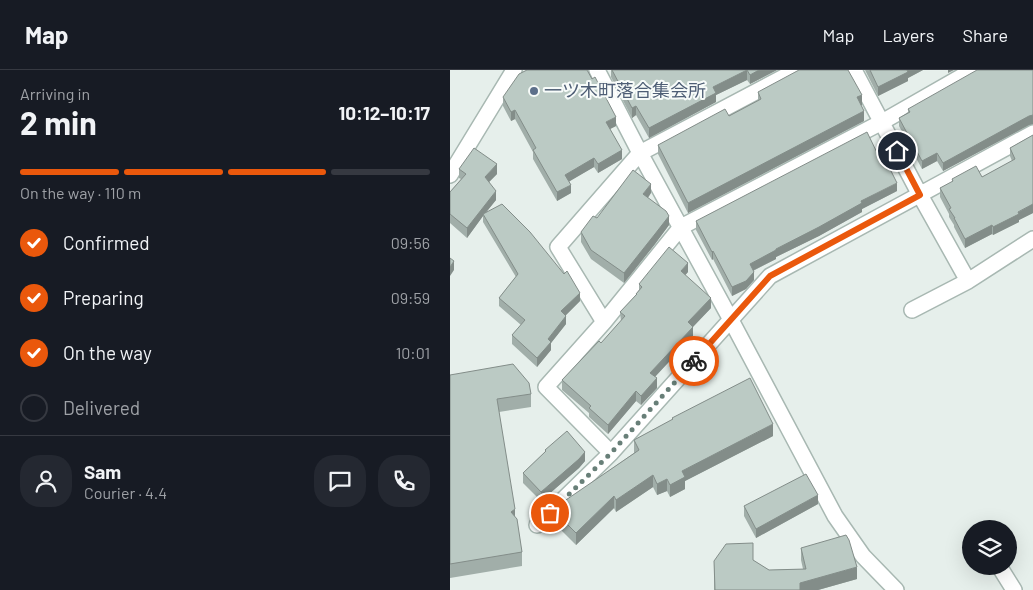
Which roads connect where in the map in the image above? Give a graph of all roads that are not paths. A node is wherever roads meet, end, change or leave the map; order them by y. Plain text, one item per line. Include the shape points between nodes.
1 (514, 70) edge
2 (598, 70) edge
3 (797, 70) edge
4 (854, 70) edge
5 (973, 70) edge
6 (882, 122) junction
7 (1033, 133) edge
8 (640, 153) junction
9 (450, 175) edge
10 (920, 195) junction
11 (681, 228) junction
12 (1033, 239) edge
13 (968, 281) junction
14 (912, 310) dead end
15 (731, 320) junction
16 (604, 322) junction
17 (611, 453) junction
18 (537, 525) dead end
19 (1005, 575) edge
20 (896, 590) edge
21 (1014, 590) edge

1 - 9 street
2 - 8 street
3 - 8 street
4 - 6 street
5 - 6 street
6 - 10 street
6 - 11 street
7 - 10 street
8 - 11 street
8 - 16 street via 558,247
10 - 13 street
10 - 15 street via 770,276
11 - 15 street
11 - 16 street
12 - 13 street
13 - 14 street
15 - 17 street
15 - 20 street via 835,516 863,556
16 - 17 street via 546,387
17 - 18 street
19 - 21 street

